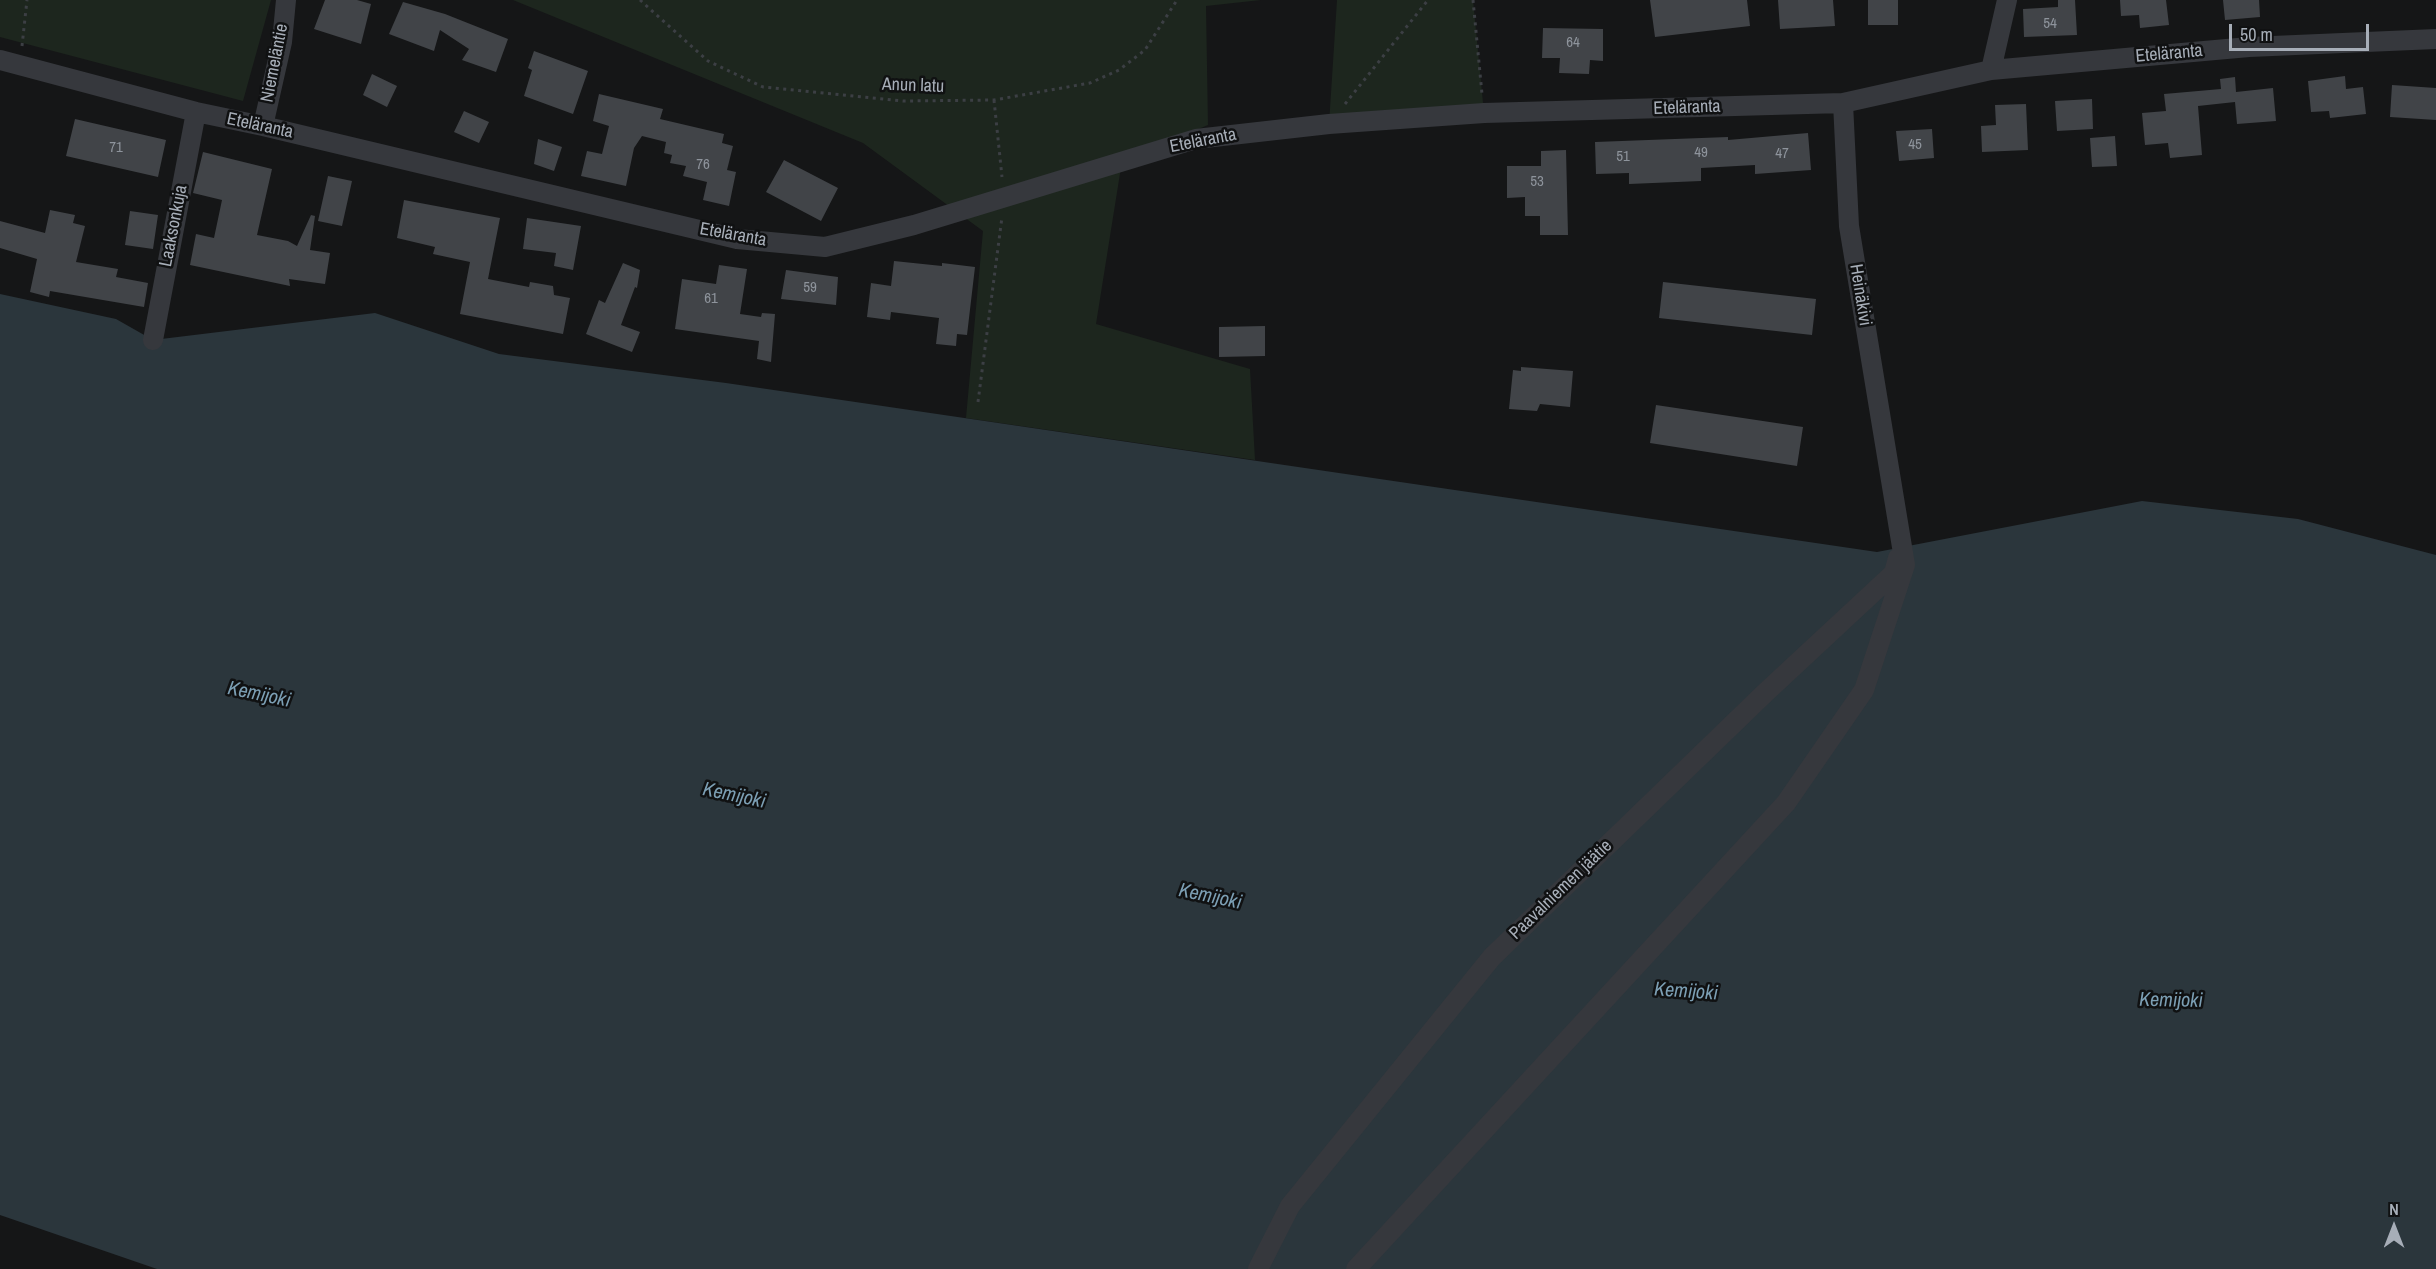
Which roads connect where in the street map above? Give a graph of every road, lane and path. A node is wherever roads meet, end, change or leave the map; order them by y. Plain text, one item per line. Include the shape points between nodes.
1 (27, 0) edge
2 (286, 0) edge
3 (640, 0) edge
4 (1177, 0) edge
5 (1428, 0) edge
6 (1473, 0) edge
7 (2007, 0) edge
8 (2436, 39) edge
9 (0, 60) edge
10 (20, 67) junction
11 (1991, 70) junction
12 (994, 100) junction
13 (1843, 103) junction
14 (196, 112) junction
15 (1484, 113) junction
16 (1329, 124) junction
17 (263, 126) junction
18 (1005, 197) junction
19 (153, 340) dead end
20 (978, 402) dead end
21 (1891, 485) joint
22 (1901, 547) junction
23 (1258, 1269) edge
24 (1356, 1269) edge

1 - 10 path
2 - 17 street, Niemeläntie via 282,42
3 - 12 path, Anun latu via 708,60 763,87 903,101
4 - 12 path, Anun latu via 1145,50 1119,70 1090,83
5 - 16 path
6 - 15 path
7 - 11 street
8 - 11 street, Eteläranta via 2249,47
9 - 10 street, Eteläranta
10 - 14 street, Eteläranta
11 - 13 street, Eteläranta
12 - 18 path
13 - 15 street, Eteläranta
13 - 21 street, Heinäkivi via 1849,226
14 - 17 street, Eteläranta
14 - 19 street, Laaksonkuja
15 - 16 street, Eteläranta
16 - 18 street, Eteläranta via 1196,139
17 - 18 street, Eteläranta via 737,239 825,247
18 - 20 path
21 - 22 street, Paavalniemen jäätie
22 - 23 street, Paavalniemen jäätie via 1894,573 1764,693 1492,957 1290,1206
22 - 24 street, Paavalniemen jäätie via 1905,565 1863,690 1786,803

